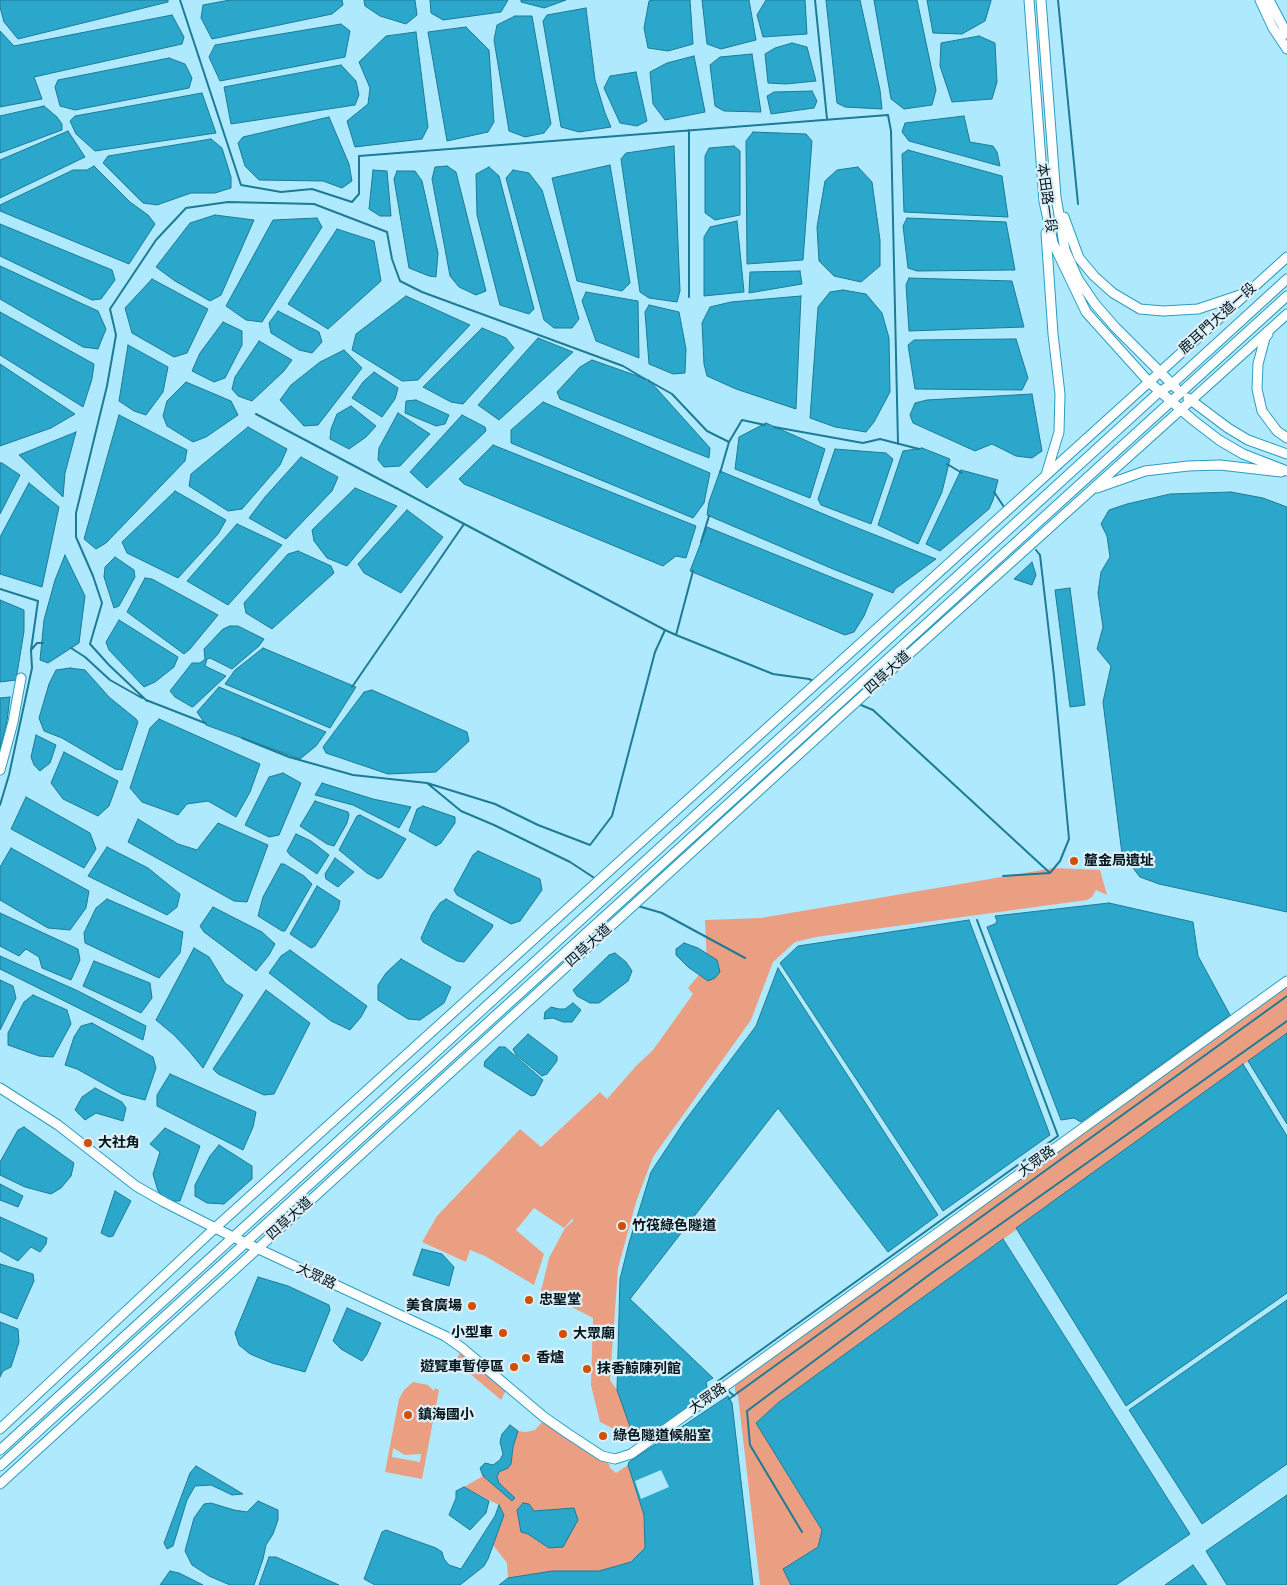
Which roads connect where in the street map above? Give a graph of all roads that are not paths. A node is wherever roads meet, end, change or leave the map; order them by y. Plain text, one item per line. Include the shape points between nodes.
1 (1029, 0) edge
2 (1041, 0) edge
3 (1260, 0) edge
4 (1269, 0) edge
5 (1287, 34) edge
6 (1287, 49) edge
7 (1056, 197) junction
8 (1044, 201) junction
9 (1287, 257) edge
10 (1287, 279) edge
11 (1248, 293) junction
12 (1287, 296) edge
13 (1287, 314) edge
14 (1274, 326) junction
15 (1160, 372) junction
16 (1149, 382) junction
17 (1172, 384) junction
18 (1159, 392) junction
19 (1181, 392) junction
20 (1191, 401) junction
21 (1170, 402) junction
22 (1181, 410) junction
23 (1287, 438) edge
24 (1287, 454) edge
25 (1287, 472) edge
26 (1046, 476) junction
27 (1092, 490) junction
28 (21, 678) dead end
29 (0, 770) edge
30 (1287, 981) edge
31 (0, 1088) edge
32 (215, 1228) junction
33 (232, 1237) junction
34 (246, 1244) junction
35 (257, 1249) junction
36 (0, 1429) edge
37 (0, 1450) edge
38 (0, 1466) edge
39 (0, 1484) edge

1 - 8 street, 本田路一段
2 - 7 street, 本田路一段
3 - 6 street
4 - 5 street
7 - 11 street via 1079,258 1113,293 1140,309 1163,312 1198,309
7 - 15 street, 本田路一段 via 1065,250 1078,279 1115,327
8 - 16 street, 本田路一段 via 1053,243 1086,312
8 - 26 street via 1060,394 1059,432
9 - 11 street, 鹿耳門大道一段
10 - 17 street, 鹿耳門大道一段
11 - 15 street, 鹿耳門大道一段
12 - 19 street
13 - 14 street
14 - 20 street
14 - 23 street via 1266,338 1258,364 1257,389 1262,411 1277,431
15 - 16 street, 鹿耳門大道一段
15 - 17 street, 本田路一段
16 - 18 street, 本田路一段
16 - 26 street
17 - 18 street, 鹿耳門大道一段
17 - 19 street, 本田路一段
18 - 21 street, 本田路一段
18 - 33 street, 四草大道
19 - 20 street, 本田路一段
19 - 21 street
20 - 22 street
20 - 24 street, 本田路一段 via 1248,440
21 - 22 street, 本田路一段
21 - 34 street, 四草大道
22 - 25 street, 本田路一段 via 1219,440
22 - 27 street, 四草大道
25 - 27 street via 1188,466 1145,471
26 - 32 street
27 - 35 street, 四草大道 via 866,692
28 - 29 street
30 - 35 street, 大眾路 via 631,1454 615,1459 602,1456 559,1428 445,1336
31 - 32 street, 大眾路 via 58,1125 136,1186
32 - 33 street, 大眾路
32 - 36 street
33 - 34 street, 大眾路
33 - 37 street, 四草大道
34 - 35 street, 大眾路
34 - 38 street, 四草大道
35 - 39 street, 四草大道

